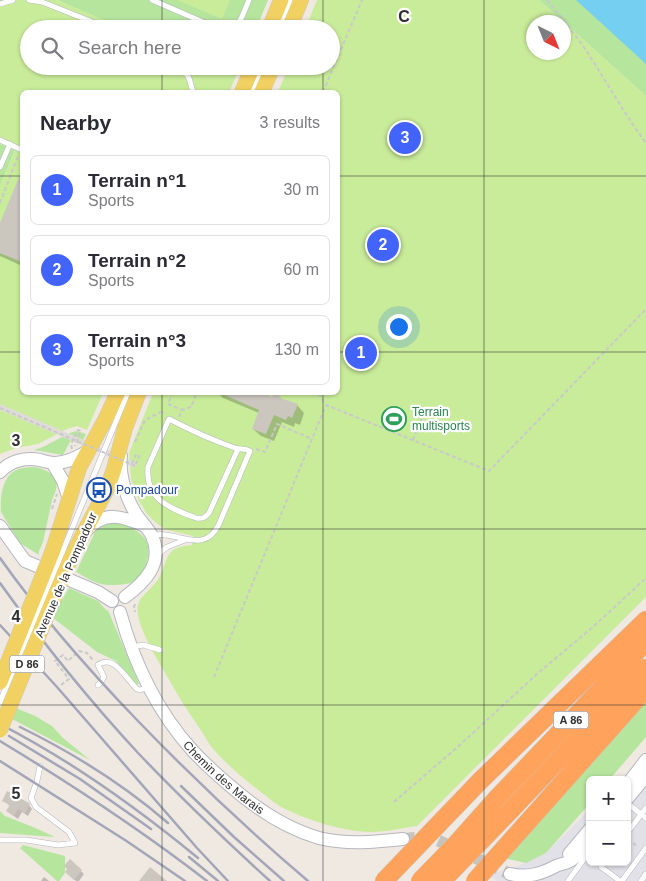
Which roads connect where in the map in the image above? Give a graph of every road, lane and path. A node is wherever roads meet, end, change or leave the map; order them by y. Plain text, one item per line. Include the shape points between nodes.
1 (13, 0) edge
2 (29, 0) edge
3 (152, 0) edge
4 (249, 0) edge
5 (281, 0) edge
6 (290, 0) edge
7 (301, 0) edge
8 (362, 0) edge
9 (546, 0) edge
10 (0, 4) edge
11 (87, 20) edge
12 (198, 20) edge
13 (240, 20) edge
14 (273, 20) edge
15 (282, 20) edge
16 (292, 20) edge
17 (340, 52) edge
18 (187, 75) edge
19 (249, 75) edge
20 (258, 75) edge
21 (269, 75) edge
22 (330, 75) edge
23 (192, 90) edge
24 (243, 90) edge
25 (252, 90) edge
26 (263, 90) edge
27 (324, 90) edge
28 (0, 140) edge
29 (646, 143) edge
30 (10, 144) junction
31 (20, 148) edge
32 (20, 154) edge
33 (0, 167) edge
34 (0, 203) edge
35 (646, 309) edge
36 (117, 395) edge
37 (127, 395) edge
38 (138, 395) edge
39 (172, 395) edge
40 (196, 395) edge
41 (319, 395) edge
42 (326, 405) junction
43 (0, 408) edge
44 (182, 410) junction
45 (163, 411) dead end
46 (424, 413) dead end
47 (176, 423) junction
48 (78, 439) junction
49 (312, 439) junction
50 (413, 440) junction
51 (128, 443) junction
52 (71, 444) dead end
53 (82, 448) junction
54 (238, 449) junction
55 (250, 451) junction
56 (136, 454) dead end
57 (54, 464) junction
58 (0, 472) edge
59 (69, 498) junction
60 (0, 526) edge
61 (148, 530) junction
62 (80, 538) junction
63 (185, 540) junction
64 (62, 554) junction
65 (155, 557) junction
66 (646, 578) edge
67 (125, 597) junction
68 (112, 601) junction
69 (120, 612) junction
70 (646, 620) edge
71 (646, 642) edge
72 (131, 647) junction
73 (160, 650) dead end
74 (98, 665) junction
75 (646, 668) edge
76 (214, 677) dead end
77 (0, 682) edge
78 (61, 685) dead end
79 (98, 685) dead end
80 (148, 687) junction
81 (646, 689) edge
82 (0, 702) edge
83 (0, 730) edge
84 (646, 760) edge
85 (40, 766) dead end
86 (646, 776) edge
87 (631, 780) edge
88 (631, 796) edge
89 (394, 802) dead end
90 (631, 805) edge
91 (646, 808) edge
92 (644, 816) edge
93 (631, 829) edge
94 (586, 834) edge
95 (403, 838) tunnel mouth
96 (0, 840) edge
97 (631, 841) edge
98 (586, 847) edge
99 (645, 850) edge
100 (586, 856) edge
101 (558, 866) junction
102 (601, 866) edge
103 (510, 874) tunnel mouth
104 (646, 874) edge
105 (384, 881) edge
106 (420, 881) edge
107 (442, 881) edge
108 (475, 881) edge
109 (568, 881) edge
110 (621, 881) edge
111 (641, 881) edge

1 - 10 lane
2 - 11 lane
3 - 12 lane
4 - 13 lane
5 - 14 main road
6 - 15 lane
7 - 16 main road
8 - 17 path
9 - 29 path via 573,32
18 - 23 lane
19 - 24 main road
20 - 25 lane
21 - 26 main road
22 - 27 path
28 - 30 lane
30 - 31 lane
30 - 33 lane
32 - 34 path
35 - 50 path via 489,471
36 - 53 main road, Avenue de la Pompadour / D 86 via 106,418
37 - 64 lane, Avenue de la Pompadour
38 - 51 main road, Avenue de la Pompadour / D 86 via 125,428
39 - 44 path via 168,404
40 - 44 path via 191,407
41 - 42 path
42 - 49 path
42 - 50 path
43 - 48 path, bridge
44 - 47 path
45 - 51 path via 145,420
46 - 50 path
47 - 54 lane
47 - 54 lane via 169,419 147,474 151,489 161,502 171,508 196,518 206,517
48 - 52 path via 81,431 78,430
48 - 53 path, bridge
48 - 56 path, bridge via 135,466 139,456
49 - 55 path via 277,424 265,452 254,448
49 - 76 path
51 - 61 street via 120,464 122,477 128,499
51 - 62 main road, Avenue de la Pompadour / D 86
53 - 57 street via 70,460
53 - 59 main road, Avenue de la Pompadour / D 86
54 - 55 lane
55 - 63 lane via 217,529 205,539
57 - 58 street via 23,459
57 - 59 street
59 - 64 main road, Avenue de la Pompadour / D 86 via 61,526
60 - 68 street via 25,561
61 - 62 street via 127,518 112,516 93,524
61 - 63 lane
61 - 65 street via 154,543
62 - 64 main road, Avenue de la Pompadour / D 86
63 - 65 lane via 167,547
64 - 77 main road, Avenue de la Pompadour / D 86, bridge via 37,590
64 - 82 lane, Avenue de la Pompadour, bridge
64 - 83 main road, Avenue de la Pompadour / D 86, bridge via 54,598
65 - 67 street via 144,581
66 - 89 path
67 - 68 street via 118,596
67 - 69 street via 128,606
68 - 69 street via 111,606
69 - 72 street, Chemin des Marais
70 - 105 highway, bridge via 480,781
71 - 106 highway, A 86, bridge
72 - 73 lane via 144,645
72 - 80 street, Chemin des Marais
74 - 78 path via 86,653 79,651 68,661 63,655 55,661 69,679
74 - 79 lane via 104,677
74 - 80 lane via 109,661 137,689
75 - 107 highway, A 86, bridge
80 - 95 street, Chemin des Marais via 192,750 263,813 319,838 375,842
81 - 108 highway, bridge
84 - 87 street
85 - 96 lane via 31,798 36,808 69,832 75,843 58,845
86 - 88 street
90 - 92 lane
91 - 92 lane
92 - 93 lane
94 - 101 street
97 - 99 path
98 - 101 street via 569,862
99 - 110 lane
100 - 109 lane
101 - 103 street via 536,875
102 - 110 lane
104 - 111 lane

